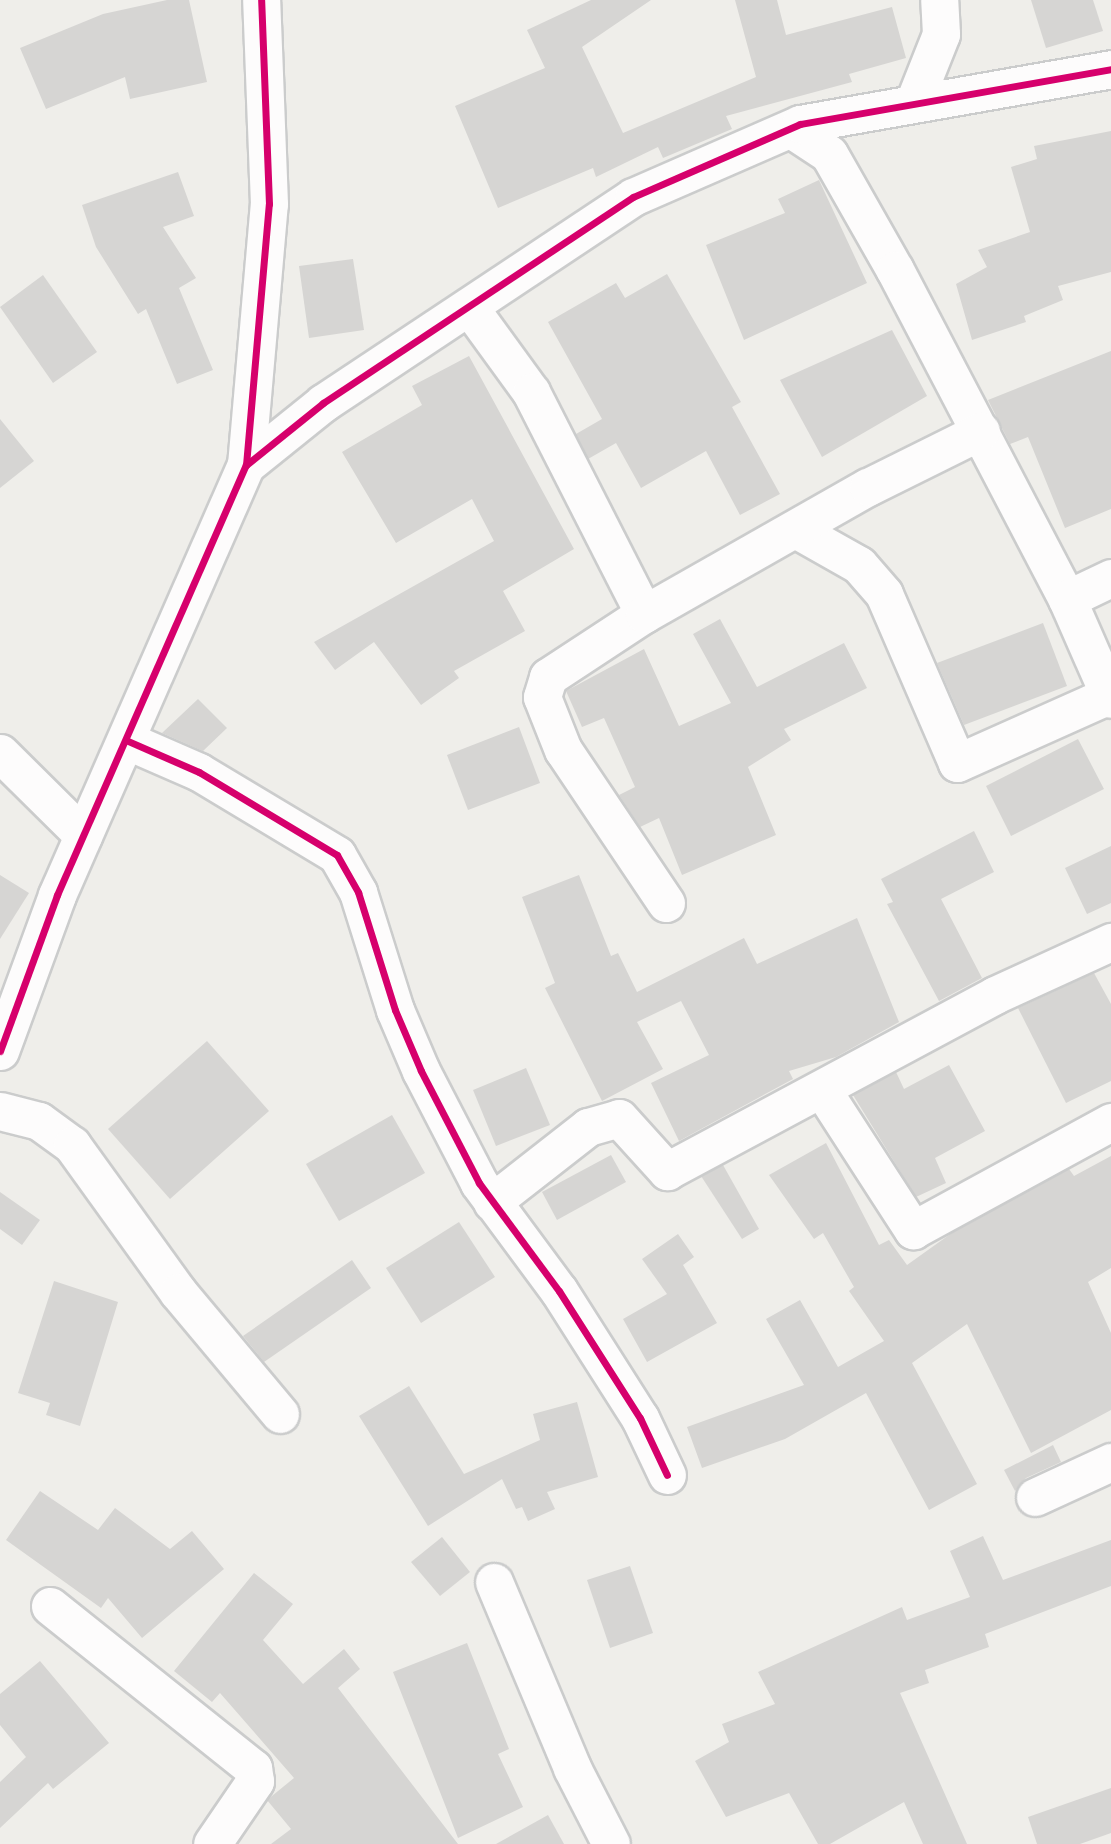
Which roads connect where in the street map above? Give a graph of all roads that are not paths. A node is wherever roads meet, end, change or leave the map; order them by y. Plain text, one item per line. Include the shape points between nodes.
1 (261, 0) edge
2 (939, 0) edge
3 (1111, 68) edge
4 (914, 102) junction
5 (833, 118) junction
6 (791, 129) junction
7 (829, 154) junction
8 (470, 308) junction
9 (981, 431) junction
10 (246, 465) junction
11 (797, 530) junction
12 (1111, 578) edge
13 (1067, 599) junction
14 (644, 614) junction
15 (1110, 697) edge
16 (128, 741) junction
17 (0, 753) edge
18 (83, 835) junction
19 (666, 903) dead end
20 (1111, 942) edge
21 (0, 1051) edge
22 (823, 1091) junction
23 (0, 1111) edge
24 (1111, 1122) edge
25 (492, 1202) junction
26 (280, 1414) dead end
27 (1111, 1462) edge
28 (667, 1475) dead end
29 (1035, 1497) dead end
30 (494, 1582) dead end
31 (50, 1606) dead end
32 (212, 1844) edge
33 (611, 1844) edge

1 - 10 street via 269,204
2 - 4 street via 941,34
3 - 4 street
4 - 5 street
5 - 6 street
5 - 7 street
6 - 7 street
6 - 8 street via 633,197
7 - 9 street
8 - 10 street via 323,404
8 - 14 street via 531,392
9 - 11 street
9 - 13 street
10 - 16 street
11 - 14 street
11 - 15 street via 859,565 884,594 957,763
12 - 13 street
13 - 15 street
14 - 19 street via 548,677 542,697 563,750
16 - 18 street
16 - 25 street via 199,772 337,855 358,892 395,1010 421,1071
17 - 18 street
18 - 21 street
20 - 22 street via 995,995
22 - 24 street via 913,1230
22 - 25 street via 667,1171 629,1123 618,1118 588,1127
23 - 26 street via 39,1121 72,1145 178,1292
25 - 28 street via 559,1291 633,1407
27 - 29 street
30 - 33 street via 572,1768
31 - 32 street via 253,1768 254,1781

